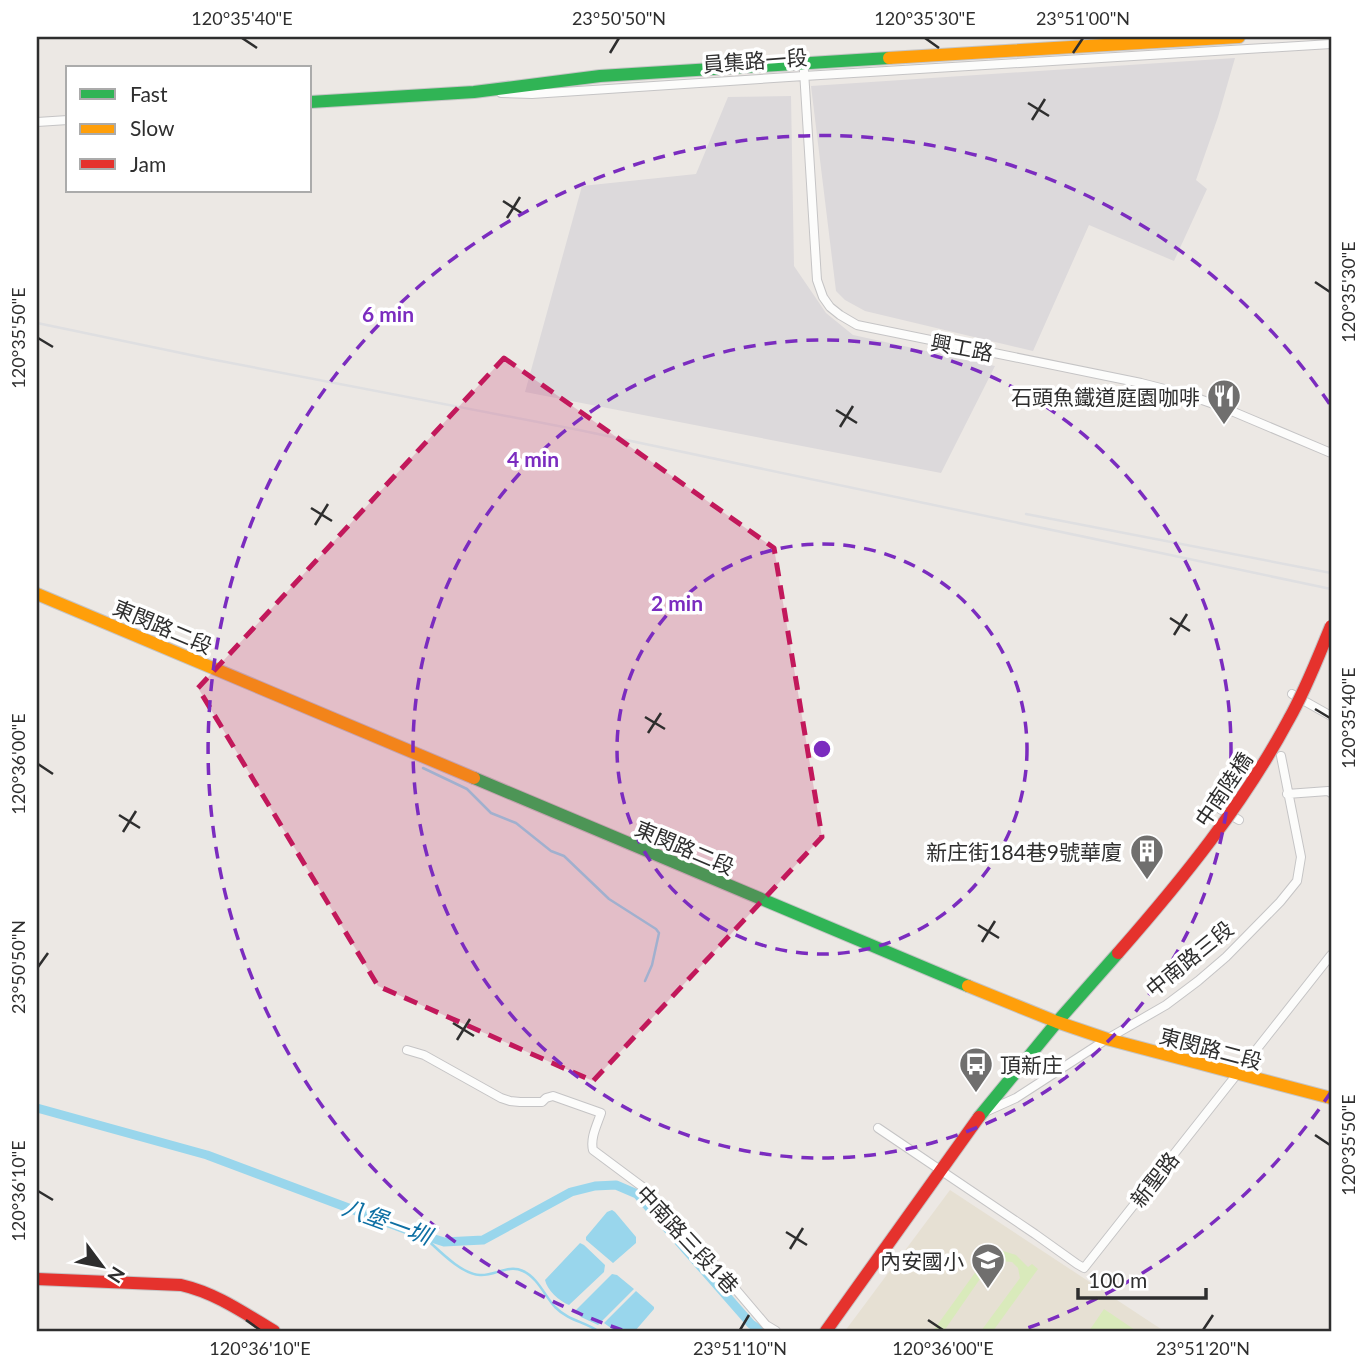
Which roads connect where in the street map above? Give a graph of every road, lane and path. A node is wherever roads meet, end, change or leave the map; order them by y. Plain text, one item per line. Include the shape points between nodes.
1 (1239, 37) edge
2 (1283, 41) edge
3 (1331, 44) edge
4 (1093, 52) junction
5 (804, 70) junction
6 (312, 102) edge
7 (66, 120) edge
8 (37, 122) edge
9 (1331, 453) edge
10 (37, 594) edge
11 (1331, 626) edge
12 (1292, 694) dead end
13 (1331, 716) edge
14 (1281, 756) dead end
15 (1330, 792) edge
16 (1287, 794) junction
17 (1220, 809) dead end
18 (1239, 820) dead end
19 (1331, 955) edge
20 (1057, 1022) junction
21 (1107, 1040) junction
22 (407, 1050) dead end
23 (1237, 1075) junction
24 (1331, 1098) edge
25 (982, 1113) junction
26 (878, 1128) dead end
27 (941, 1171) junction
28 (37, 1279) edge
29 (274, 1331) edge
30 (776, 1331) edge
31 (826, 1331) edge

1 - 4 main road, 員集路一段
2 - 3 street, 員集路一段
2 - 4 street, 員集路一段
4 - 5 main road, 員集路一段
5 - 6 main road, 員集路一段 via 600,76 474,92
5 - 9 street, 興工路 via 817,280 823,298 840,315 857,325 1188,395
7 - 8 street
10 - 20 main road, 東閔路二段
11 - 20 main road, 中南陸橋, bridge via 1290,718 1231,814 1161,904
12 - 13 street
14 - 16 street, 中南路三段
15 - 16 street
16 - 21 street, 中南路三段 via 1301,857 1297,881 1198,981
17 - 18 street
19 - 23 street, 新聖路
20 - 21 main road, 東閔路二段
20 - 25 main road
21 - 23 main road, 東閔路二段
21 - 25 street, 中南路三段 via 1016,1098
22 - 30 street, 中南路三段1巷 via 510,1101 542,1102 553,1096 601,1113 593,1150 644,1188
23 - 24 main road, 東閔路二段
23 - 27 street, 新聖路 via 1084,1268
25 - 27 main road
26 - 27 street
27 - 31 main road
28 - 29 main road via 192,1287

